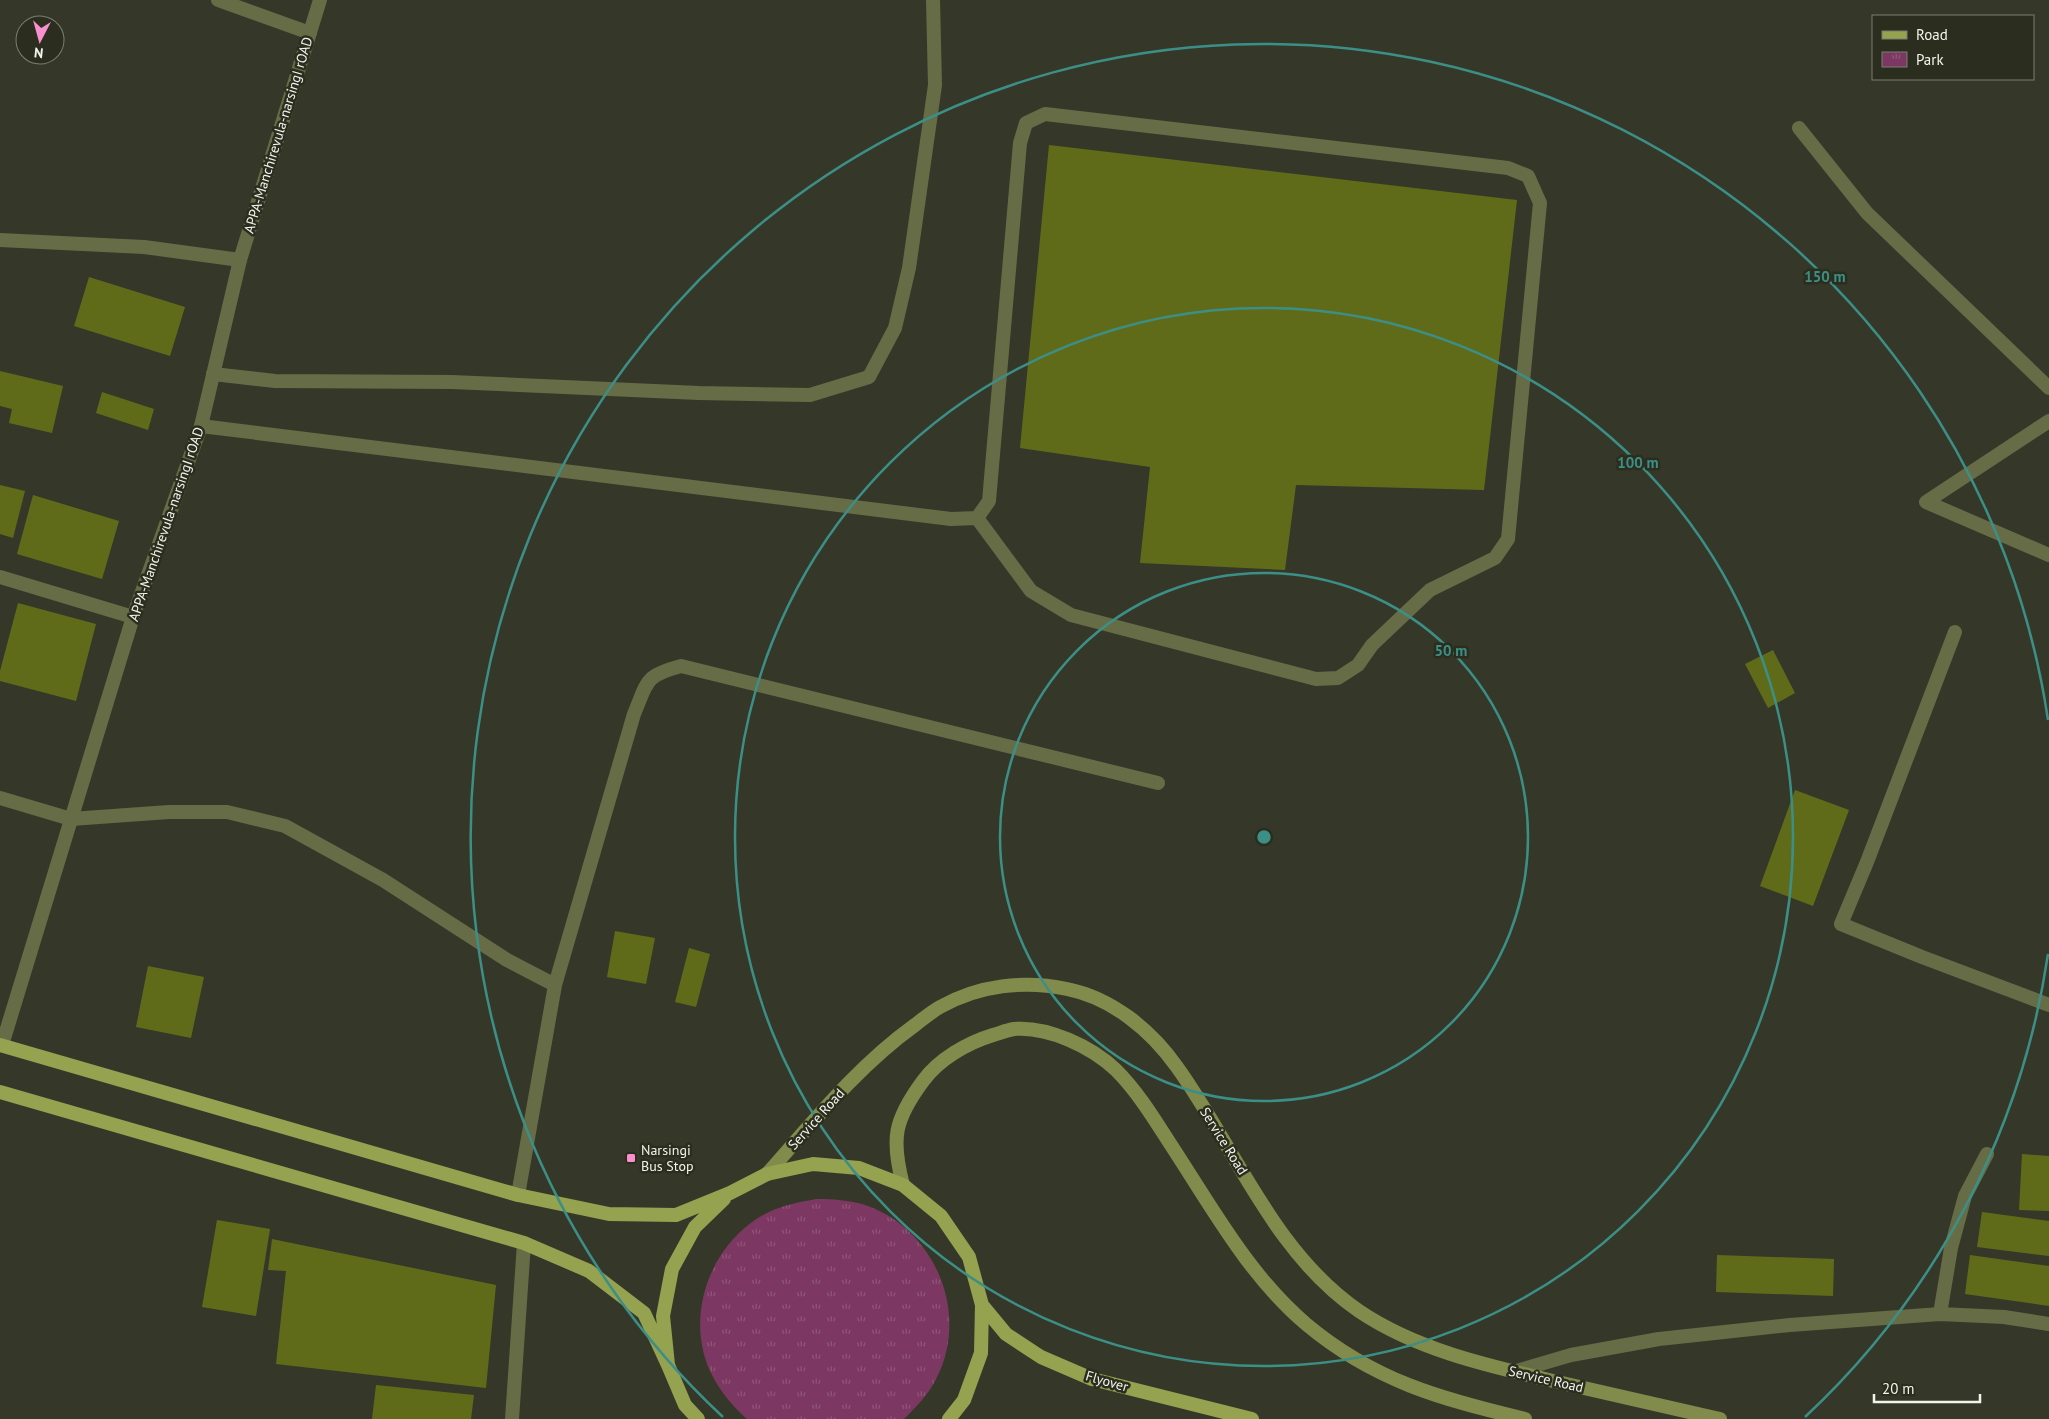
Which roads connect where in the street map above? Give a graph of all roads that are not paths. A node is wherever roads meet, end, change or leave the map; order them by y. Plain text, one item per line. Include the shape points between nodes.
1 (218, 0) edge
2 (320, 0) edge
3 (933, 0) edge
4 (310, 33) junction
5 (1799, 128) dead end
6 (0, 240) edge
7 (240, 260) junction
8 (213, 374) junction
9 (2049, 388) edge
10 (2049, 421) edge
11 (201, 426) junction
12 (978, 518) junction
13 (2049, 556) edge
14 (0, 577) edge
15 (133, 617) junction
16 (1955, 632) dead end
17 (1158, 783) dead end
18 (0, 798) edge
19 (71, 819) junction
20 (555, 985) junction
21 (2049, 1006) edge
22 (1, 1045) edge
23 (0, 1092) edge
24 (1987, 1154) dead end
25 (767, 1174) junction
26 (904, 1185) junction
27 (730, 1193) junction
28 (518, 1194) junction
29 (524, 1243) junction
30 (982, 1305) junction
31 (1940, 1314) junction
32 (2049, 1324) edge
33 (668, 1364) junction
34 (1513, 1372) junction
35 (685, 1405) junction
36 (512, 1419) edge
37 (693, 1419) edge
38 (698, 1419) edge
39 (949, 1419) edge
40 (1252, 1419) edge
41 (1525, 1419) edge
42 (1720, 1419) edge

1 - 4 street
2 - 4 street, APPA-Manchirevula-narsingI rOAD
3 - 8 street via 935,85 909,268 895,328 869,377 810,395 452,382 276,380
4 - 7 street, APPA-Manchirevula-narsingI rOAD
5 - 9 street via 1867,213
6 - 7 street via 144,247
7 - 8 street, APPA-Manchirevula-narsingI rOAD
8 - 11 street, APPA-Manchirevula-narsingI rOAD
10 - 13 street via 1926,502
11 - 12 street via 952,519
11 - 15 street, APPA-Manchirevula-narsingI rOAD
12 - 12 street via 1031,591 1071,615 1316,679 1338,678 1358,665 1372,645 1430,590 1495,558 1508,539 1540,203 1528,176 1508,168 1045,114 1026,123 1020,143 989,502
14 - 15 street
15 - 19 street, APPA-Manchirevula-narsingI rOAD
16 - 21 street via 1868,862 1841,924
17 - 20 street via 681,666 658,672 648,681 634,714
18 - 19 street
19 - 20 street via 168,812 227,812 285,826 384,880 507,960
19 - 22 street, APPA-Manchirevula-narsingI rOAD
20 - 28 street
22 - 28 main road
23 - 29 main road
24 - 31 street via 1965,1196 1951,1248
25 - 26 main road via 813,1164 860,1168
25 - 27 main road
25 - 34 main road, Service Road via 863,1067 900,1035 939,1008 971,993 1008,985 1044,984 1084,992 1121,1011 1152,1036 1177,1066 1289,1244 1318,1278 1360,1311 1407,1337
26 - 30 main road via 941,1216 969,1257
26 - 41 main road via 896,1158 897,1130 908,1100 928,1074 952,1054 982,1038 1014,1029 1047,1032 1081,1046 1114,1069 1132,1089 1242,1251 1265,1282 1305,1323 1348,1356 1393,1380 1446,1399
27 - 28 main road via 676,1215 610,1214
27 - 33 main road via 695,1227 672,1269 662,1316
29 - 33 main road via 589,1272 644,1313
29 - 36 street
30 - 39 main road via 981,1353 964,1400
30 - 40 main road, Flyover via 1006,1334 1041,1357 1092,1378
31 - 32 street via 2004,1317
31 - 34 street via 1658,1339 1571,1355
33 - 35 main road
34 - 42 main road, Service Road
35 - 37 main road
35 - 38 main road

